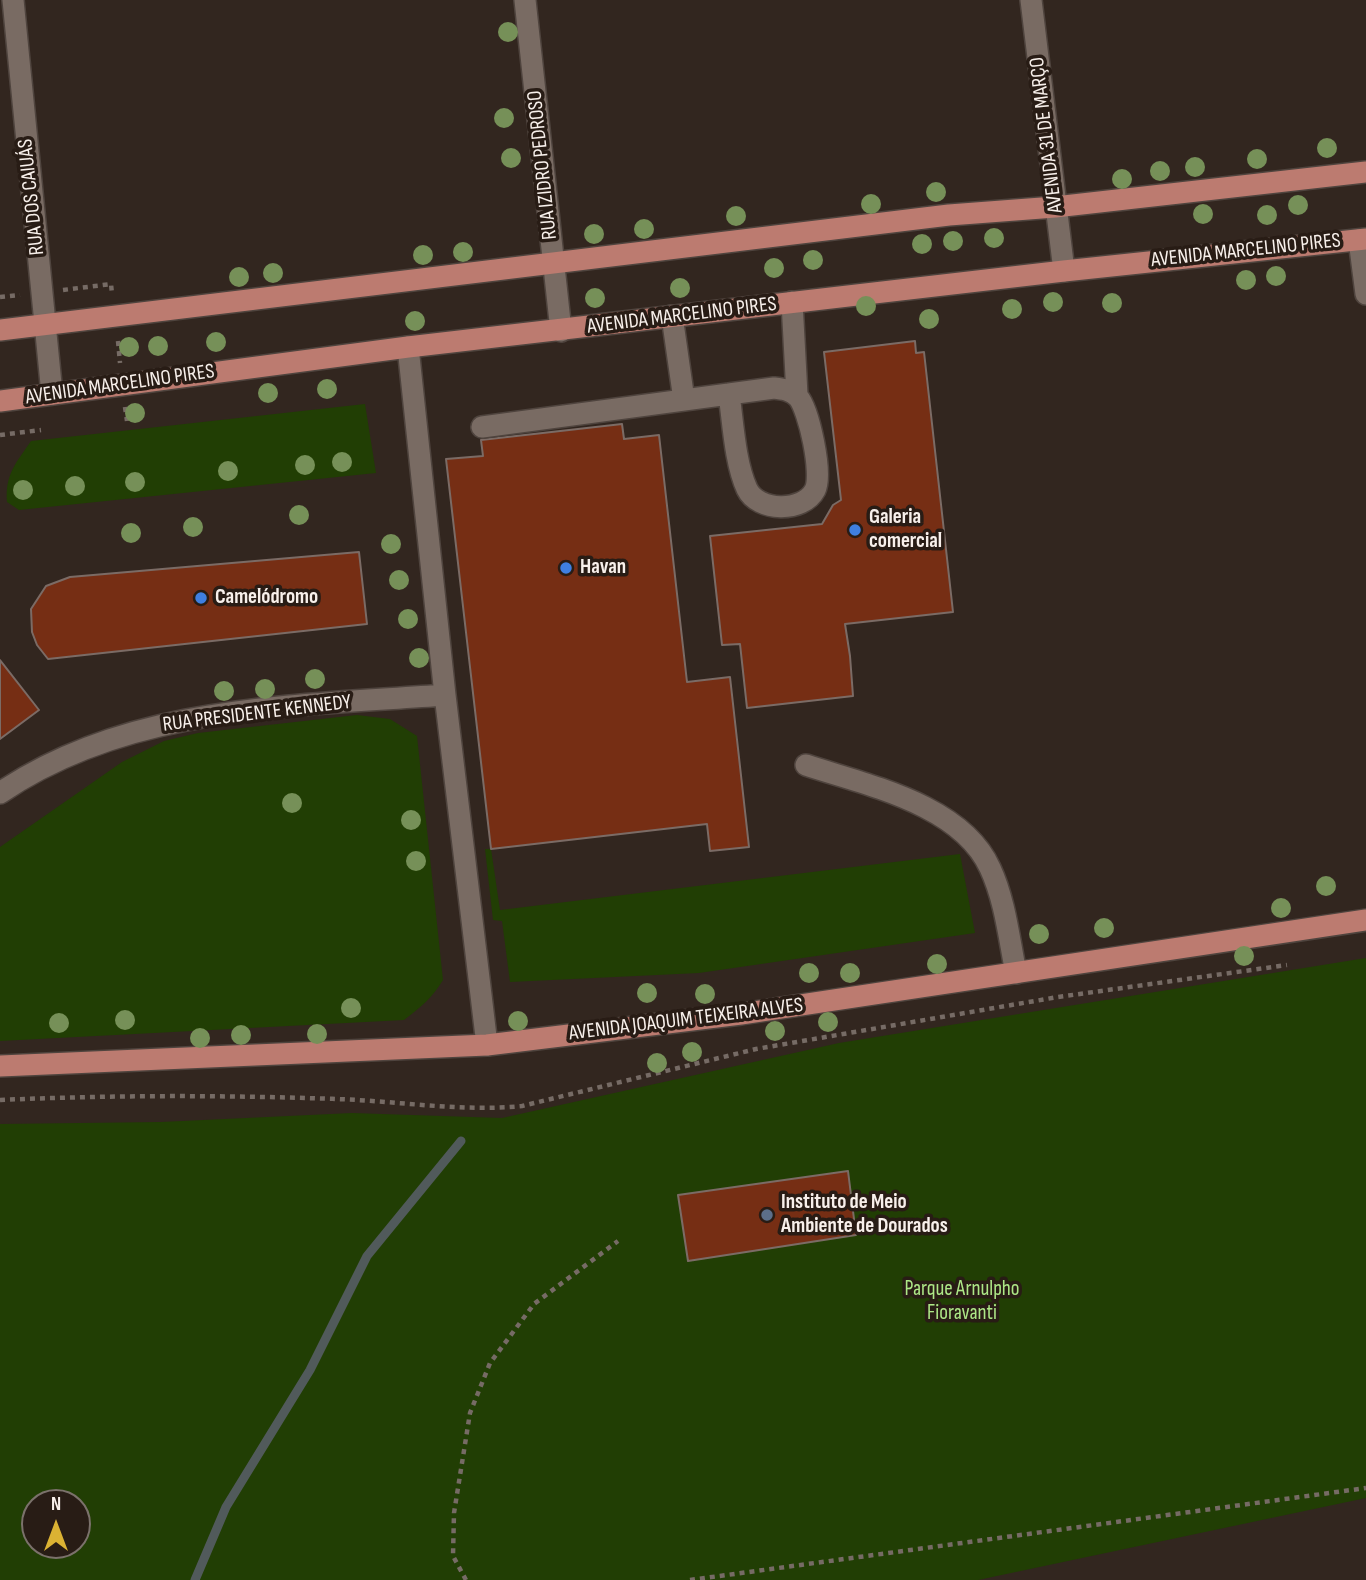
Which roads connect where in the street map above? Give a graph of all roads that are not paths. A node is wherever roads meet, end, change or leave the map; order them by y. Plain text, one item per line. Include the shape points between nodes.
1 (13, 0) edge
2 (525, 0) edge
3 (1031, 0) edge
4 (1366, 172) edge
5 (1055, 207) junction
6 (1362, 239) edge
7 (553, 263) junction
8 (1064, 271) junction
9 (1366, 294) edge
10 (792, 302) junction
11 (672, 316) junction
12 (45, 324) junction
13 (0, 330) edge
14 (561, 331) junction
15 (408, 347) junction
16 (52, 394) junction
17 (729, 394) junction
18 (797, 395) junction
19 (684, 400) junction
20 (0, 401) edge
21 (482, 427) dead end
22 (445, 695) junction
23 (806, 765) dead end
24 (0, 793) edge
25 (1366, 920) edge
26 (1016, 973) junction
27 (487, 1045) junction
28 (0, 1066) edge

1 - 12 street, RUA DOS CAIUÁS
2 - 7 street, RUA IZIDRO PEDROSO
3 - 5 street, AVENIDA 31 DE MARÇO
4 - 5 main road
5 - 7 main road via 949,215
5 - 8 street, AVENIDA 31 DE MARÇO
6 - 8 main road, AVENIDA MARCELINO PIRES
6 - 9 street
7 - 12 main road
7 - 14 street, RUA IZIDRO PEDROSO
8 - 10 main road, AVENIDA MARCELINO PIRES
10 - 11 main road, AVENIDA MARCELINO PIRES
10 - 18 street
11 - 14 main road, AVENIDA MARCELINO PIRES
11 - 19 street
12 - 13 main road
12 - 16 street, RUA DOS CAIUÁS
14 - 15 main road, AVENIDA MARCELINO PIRES
15 - 16 main road, AVENIDA MARCELINO PIRES
15 - 22 street
16 - 20 main road, AVENIDA MARCELINO PIRES
17 - 18 street via 774,388
17 - 18 street via 748,492 757,502 774,506 808,499 818,478 808,421
17 - 19 street
19 - 21 street
22 - 24 street, RUA PRESIDENTE KENNEDY via 286,707 166,723 83,747
22 - 27 street
23 - 26 street via 935,812 965,833 989,866 1004,911
25 - 26 main road, AVENIDA JOAQUIM TEIXEIRA ALVES
26 - 27 main road, AVENIDA JOAQUIM TEIXEIRA ALVES via 741,1014
27 - 28 main road, AVENIDA JOAQUIM TEIXEIRA ALVES

